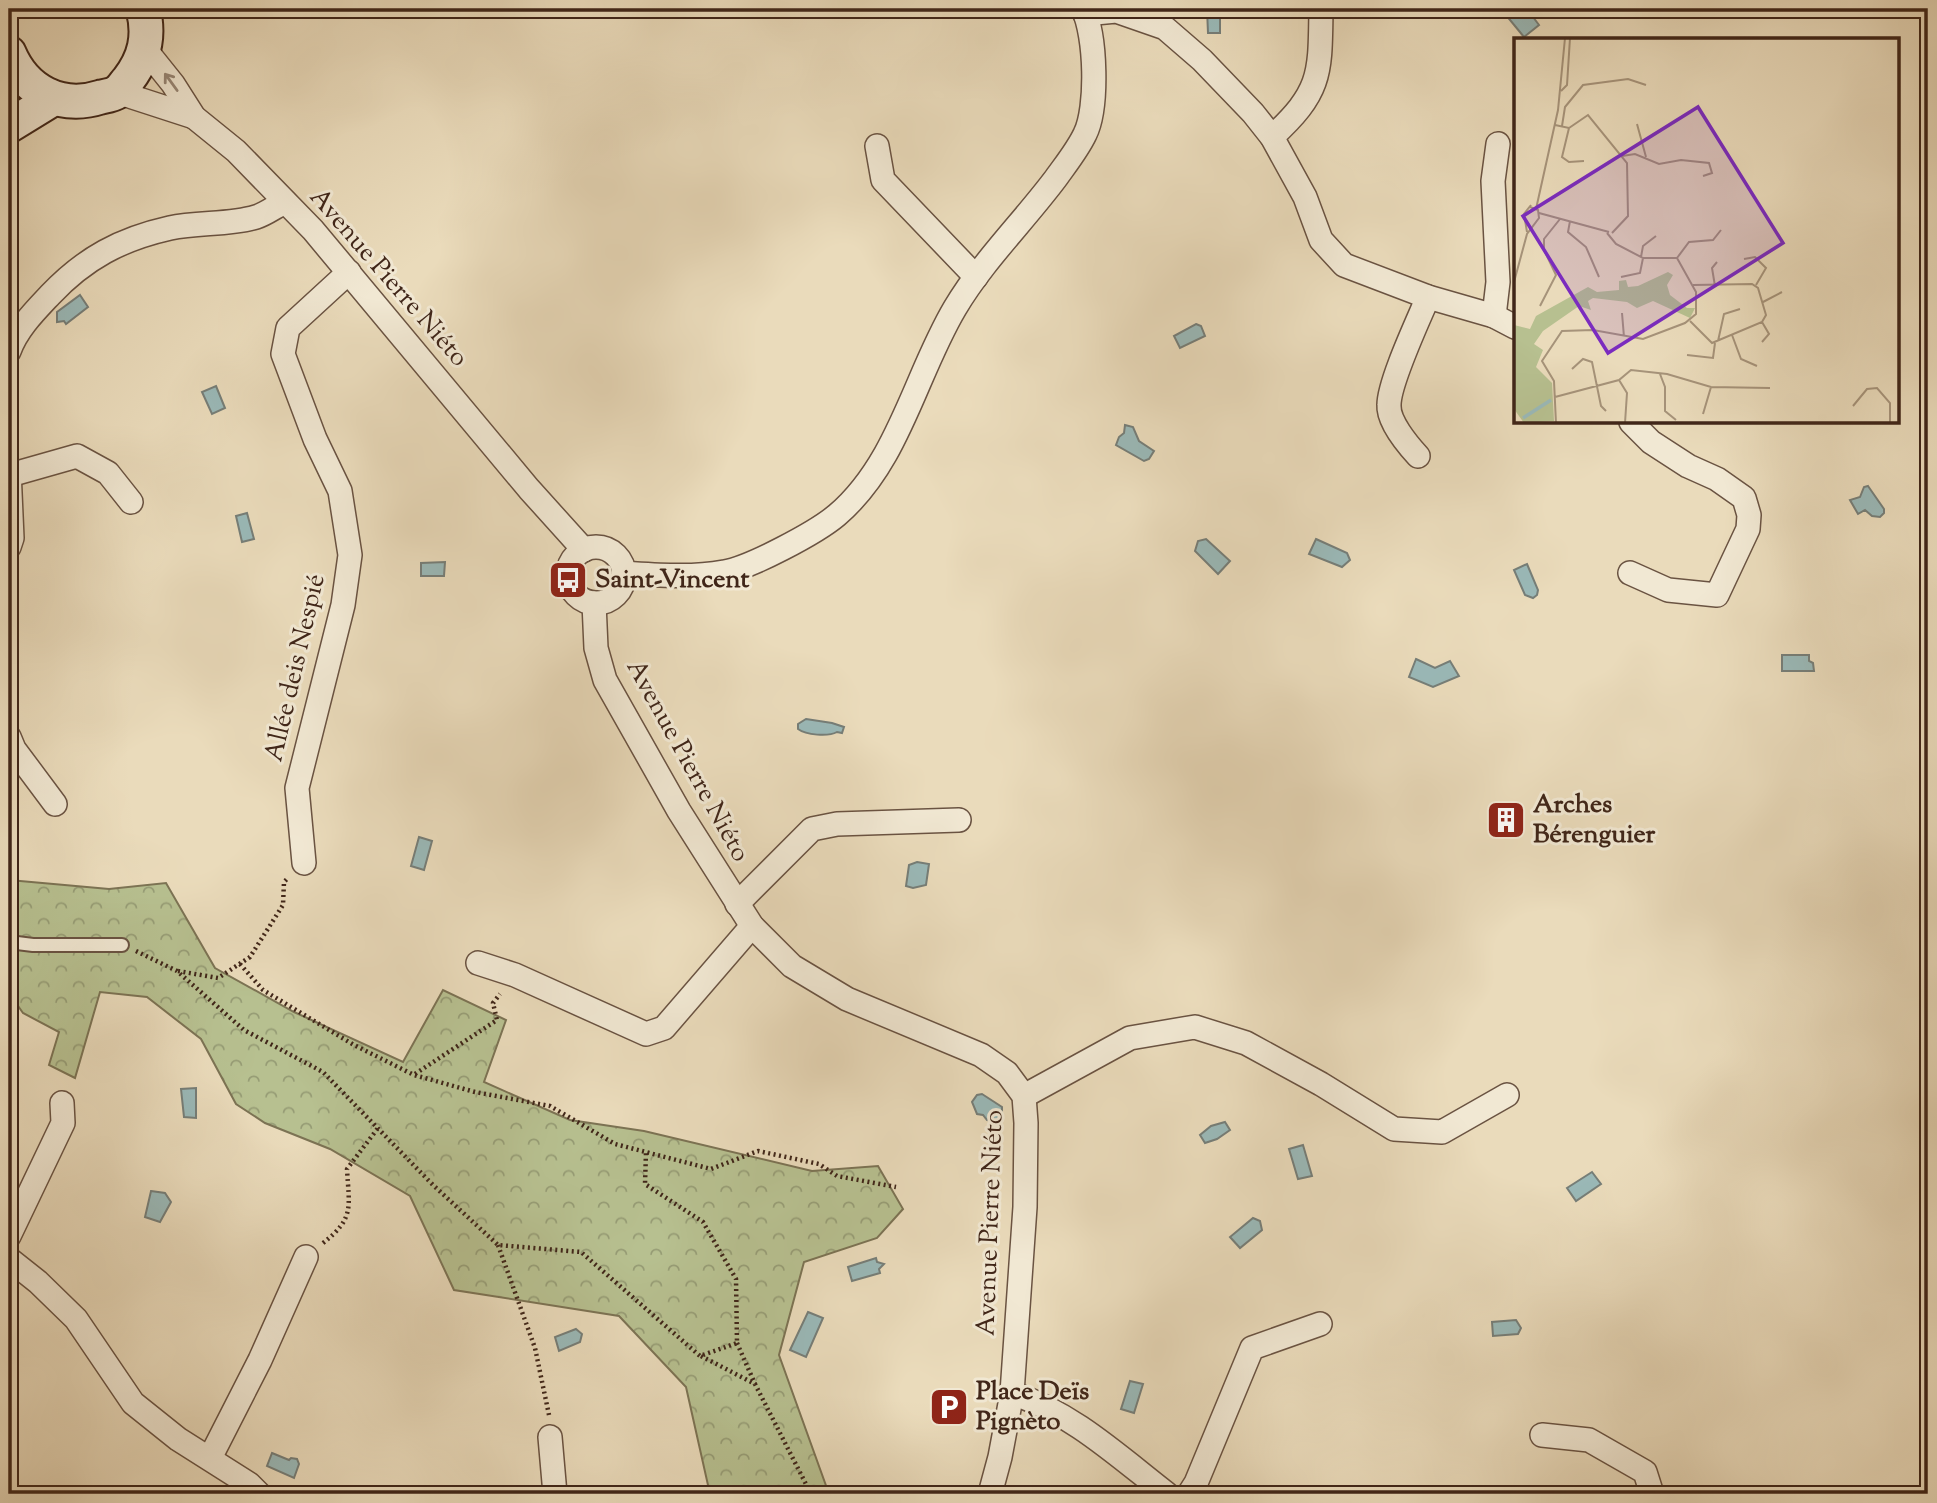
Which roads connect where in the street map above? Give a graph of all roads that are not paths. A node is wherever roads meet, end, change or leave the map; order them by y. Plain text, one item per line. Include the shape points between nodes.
1 (143, 9) edge
2 (1321, 9) edge
3 (1084, 11) edge
4 (145, 49) junction
5 (9, 53) edge
6 (117, 93) junction
7 (53, 99) junction
8 (194, 117) junction
9 (9, 126) edge
10 (1272, 137) junction
11 (1499, 144) dead end
12 (877, 146) dead end
13 (285, 202) junction
14 (349, 272) junction
15 (976, 276) junction
16 (1428, 297) junction
17 (1494, 316) junction
18 (1514, 326) edge
19 (9, 351) edge
20 (1633, 424) edge
21 (1418, 456) dead end
22 (9, 473) edge
23 (131, 502) dead end
24 (9, 547) edge
25 (584, 550) junction
26 (623, 573) junction
27 (1630, 573) dead end
28 (594, 603) junction
29 (9, 737) edge
30 (55, 804) dead end
31 (960, 820) dead end
32 (304, 863) road end
33 (737, 904) junction
34 (752, 926) junction
35 (9, 942) edge
36 (122, 945) road end
37 (478, 963) dead end
38 (1507, 1095) dead end
39 (1024, 1096) junction
40 (62, 1103) dead end
41 (9, 1236) edge
42 (306, 1257) dead end
43 (9, 1259) edge
44 (1320, 1324) dead end
45 (1013, 1393) junction
46 (1542, 1435) dead end
47 (550, 1437) dead end
48 (210, 1458) junction
49 (259, 1494) edge
50 (555, 1494) edge
51 (990, 1494) edge
52 (1167, 1494) edge
53 (1189, 1494) edge
54 (1652, 1494) edge

1 - 4 main road
2 - 10 street via 1318,78 1296,114
3 - 10 street via 1116,11 1165,28 1202,60
3 - 15 street via 1094,58 1086,132 1036,205
4 - 6 main road via 138,67
8 -> 4 street, Avenue Pierre Niéto
5 - 7 main road via 16,70 32,87
6 - 7 main road via 91,101
6 - 8 street, Avenue Pierre Niéto
7 - 9 main road
8 - 13 street, Avenue Pierre Niéto via 236,151
10 - 16 street via 1305,197 1321,240 1343,265
11 - 17 street via 1493,181 1498,282
12 - 15 street via 883,180
13 - 14 street, Avenue Pierre Niéto
13 - 19 street via 256,217 171,228 122,242 90,258 30,316
14 - 25 street, Avenue Pierre Niéto
14 - 32 street, Allée deis Nespié via 288,328 283,354 340,491 350,555 343,605 297,788
15 - 26 street via 954,310 871,478 837,515 769,554 726,572 678,576
16 - 17 street
16 - 21 street via 1388,407 1403,440
17 - 18 street
20 - 27 street via 1651,442 1744,498 1749,515 1748,529 1717,595 1668,590
22 - 23 street via 77,456 108,473
22 - 24 street
25 - 26 street via 601,547 610,551
25 - 28 street via 571,562 569,580 577,596
26 - 28 street via 612,597
28 - 33 street, Avenue Pierre Niéto via 605,680
29 - 30 street
31 - 33 street via 837,824 812,830
33 - 34 street, Avenue Pierre Niéto
34 - 37 street via 664,1028 646,1034
34 - 39 street, Avenue Pierre Niéto via 792,966 847,999 981,1055 1007,1073
35 - 36 lane
38 - 39 street via 1442,1132 1394,1129 1246,1043 1195,1027 1130,1038
39 - 45 street, Avenue Pierre Niéto via 1025,1207
40 - 41 street via 63,1123
42 - 48 street
43 - 48 street via 76,1319 133,1403
44 - 53 street via 1252,1348
45 - 51 street, Avenue Pierre Niéto
45 - 52 street via 1042,1403 1077,1424
46 - 54 street via 1588,1440 1645,1472
47 - 50 street
48 - 49 street

